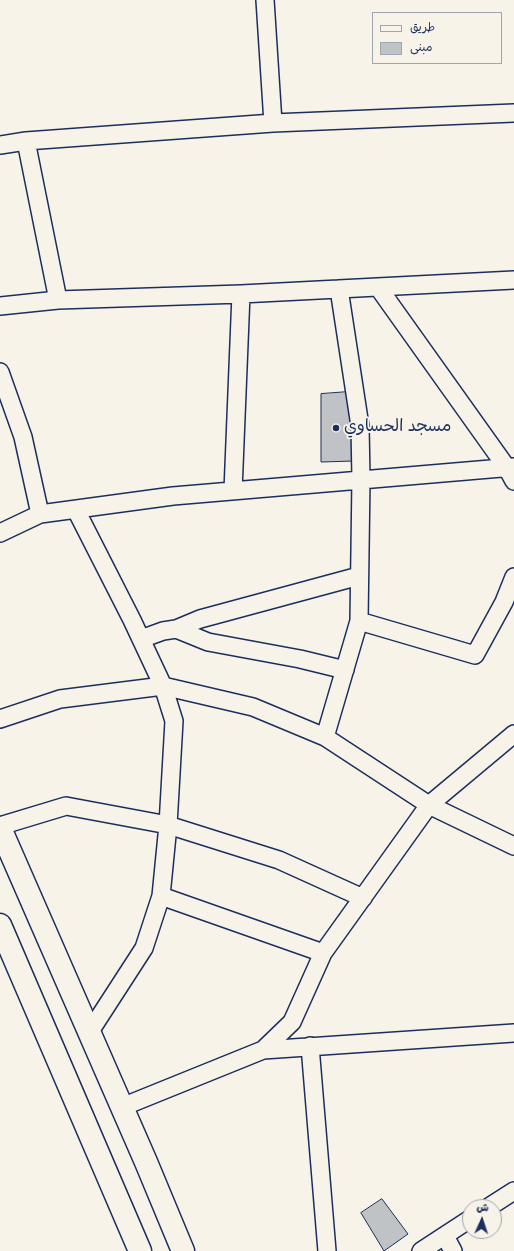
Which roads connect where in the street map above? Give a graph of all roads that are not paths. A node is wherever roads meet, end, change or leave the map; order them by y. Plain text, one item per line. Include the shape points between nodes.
1 (265, 0) edge
2 (514, 113) edge
3 (273, 123) junction
4 (26, 141) junction
5 (0, 145) edge
6 (514, 280) edge
7 (378, 287) junction
8 (339, 289) junction
9 (241, 294) junction
10 (58, 300) junction
11 (0, 306) edge
12 (0, 372) edge
13 (512, 472) edge
14 (361, 480) junction
15 (233, 491) junction
16 (76, 510) junction
17 (40, 514) junction
18 (0, 533) edge
19 (359, 576) junction
20 (514, 577) edge
21 (359, 621) junction
22 (176, 629) junction
23 (141, 639) junction
24 (345, 670) junction
25 (163, 686) junction
26 (0, 719) edge
27 (514, 734) edge
28 (325, 737) junction
29 (429, 805) junction
30 (168, 825) junction
31 (0, 827) edge
32 (514, 846) edge
33 (161, 896) junction
34 (363, 898) junction
35 (0, 925) edge
36 (323, 953) junction
37 (89, 1033) junction
38 (514, 1033) edge
39 (310, 1046) junction
40 (263, 1050) junction
41 (122, 1107) junction
42 (514, 1191) edge
43 (502, 1199) edge
44 (462, 1224) edge
45 (445, 1236) junction
46 (140, 1251) edge
47 (183, 1251) edge
48 (327, 1251) edge
49 (421, 1251) edge
50 (453, 1251) edge

1 - 3 street
2 - 3 street
3 - 4 street
4 - 5 street
4 - 10 street
6 - 7 street
7 - 8 street
7 - 13 street
8 - 9 street
8 - 14 street via 360,426
9 - 10 street
9 - 15 street
10 - 11 street
12 - 17 street via 22,437
13 - 14 street
14 - 15 street
14 - 19 street
15 - 16 street via 173,496
16 - 17 street
16 - 23 street
17 - 18 street
19 - 21 street
19 - 22 street via 200,619
20 - 21 street via 504,602 475,655
21 - 24 street
22 - 23 street
22 - 24 street via 208,642
23 - 25 street
24 - 28 street
25 - 26 street via 60,699
25 - 28 street via 253,707
25 - 30 street via 174,721
27 - 29 street
28 - 29 street
29 - 32 street
29 - 34 street
30 - 31 street via 66,806
30 - 33 street
30 - 34 street via 279,860
31 - 37 highway
33 - 36 street
33 - 37 street via 144,948
34 - 36 street
35 - 46 highway
36 - 40 street via 292,1022
37 - 41 highway
38 - 39 street
39 - 40 street
39 - 48 street
40 - 41 street
41 - 47 highway
42 - 43 street
44 - 45 street
45 - 49 street
45 - 50 street

